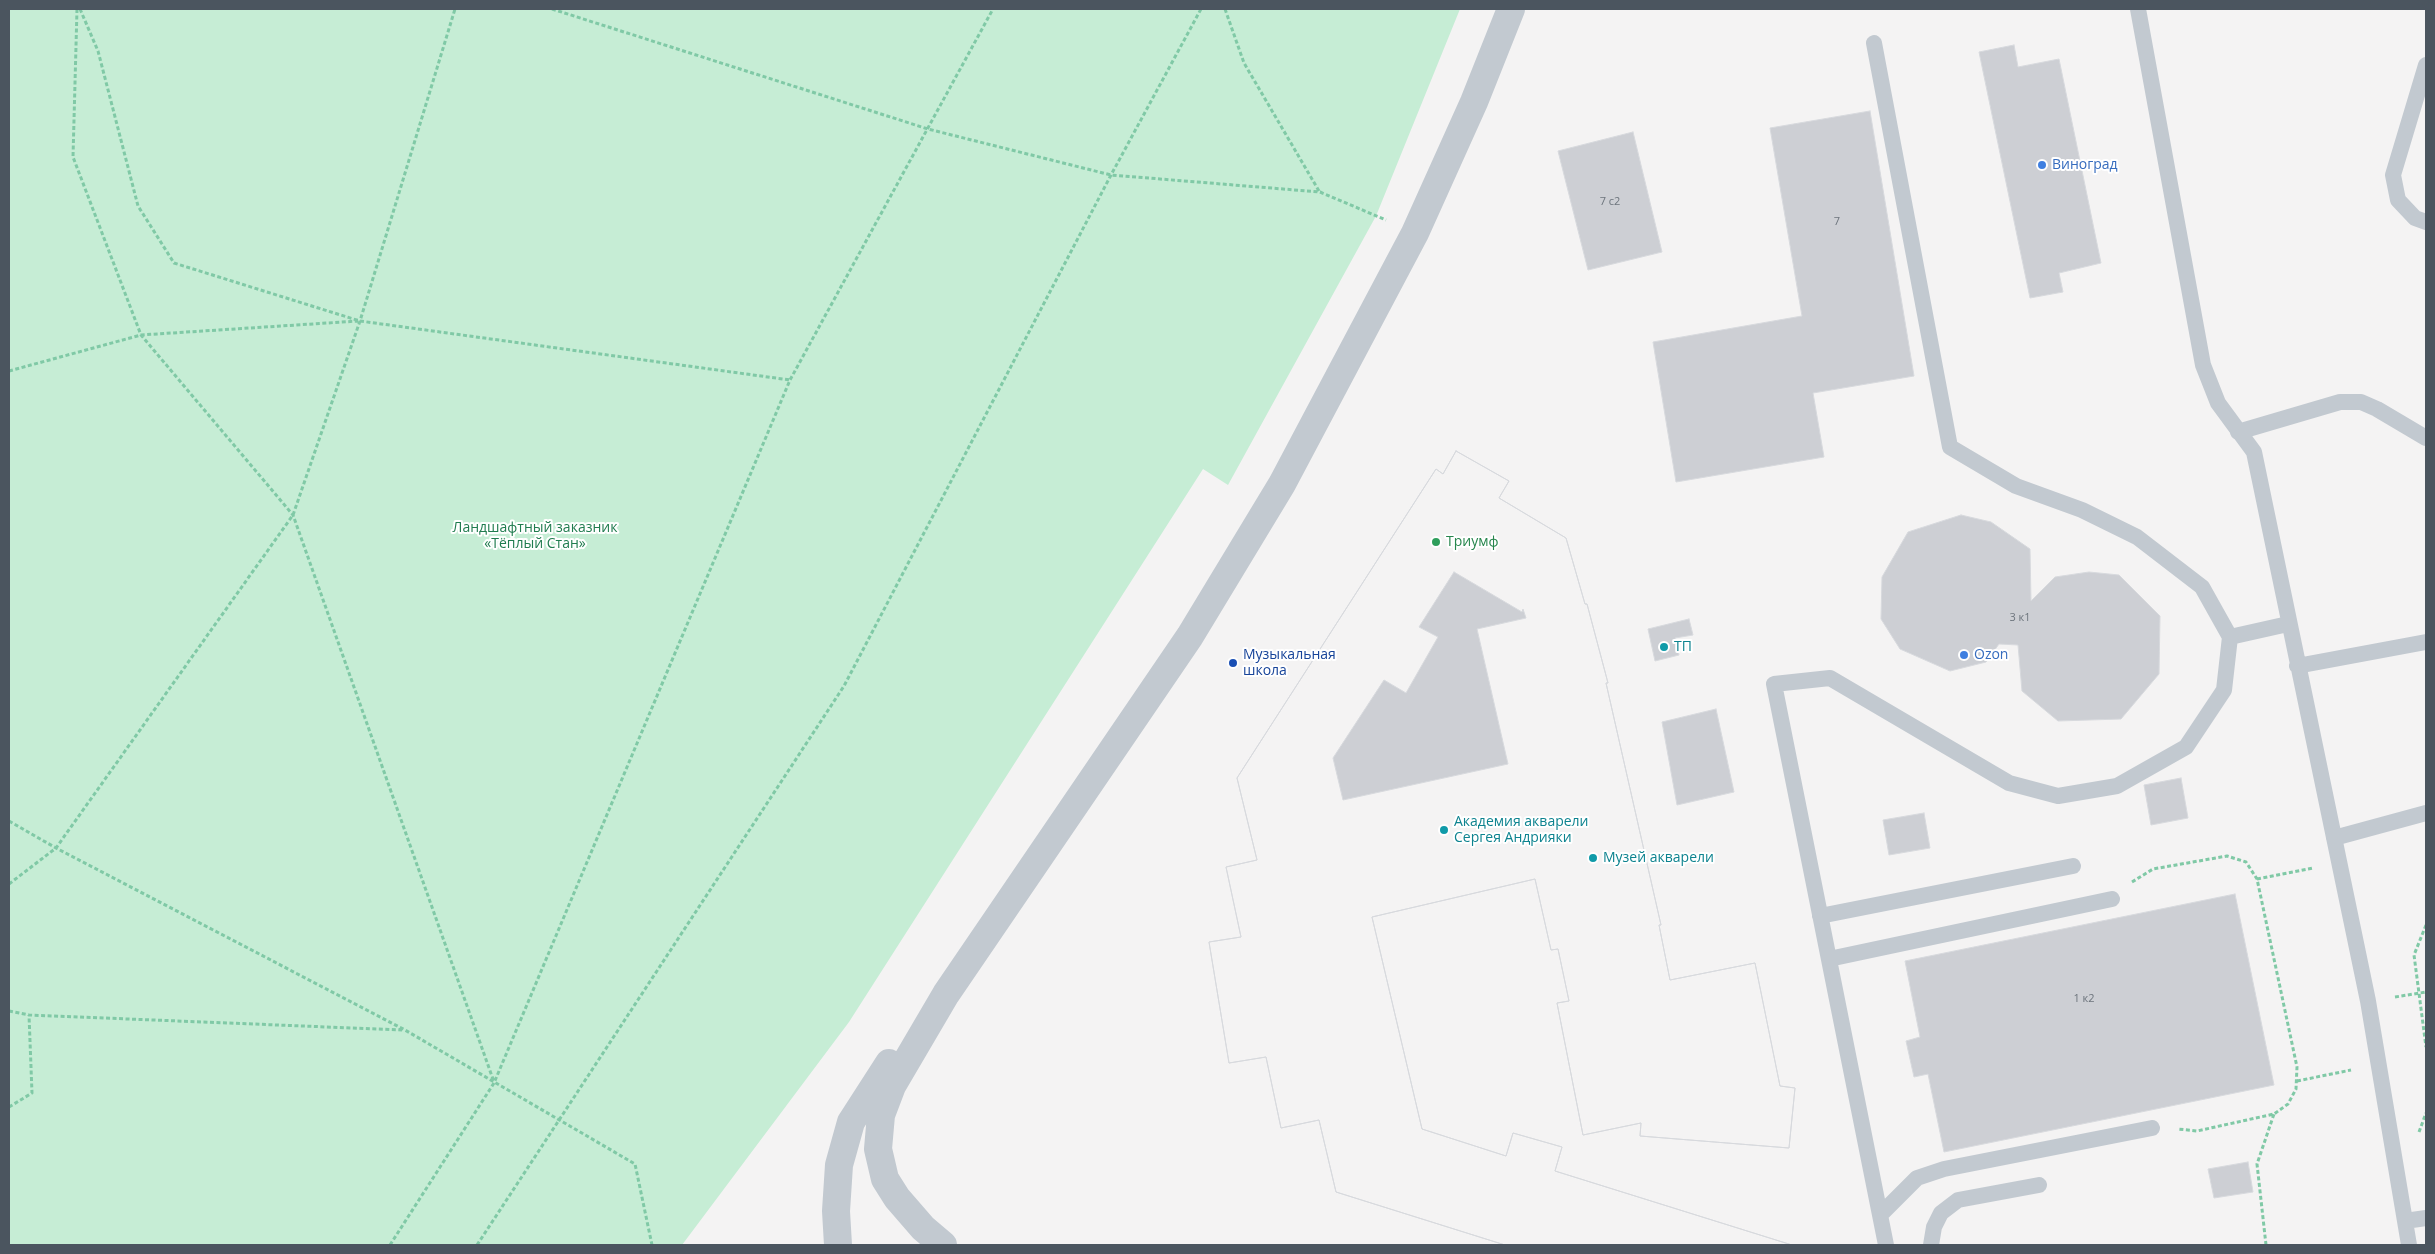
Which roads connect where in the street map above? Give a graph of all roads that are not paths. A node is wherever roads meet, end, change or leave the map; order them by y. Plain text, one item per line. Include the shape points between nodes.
1 (1511, 9) edge
2 (2138, 9) edge
3 (1874, 42) dead end
4 (2426, 65) edge
5 (2426, 222) edge
6 (2238, 432) junction
7 (2426, 438) edge
8 (2288, 624) junction
9 (2230, 638) junction
10 (2426, 642) edge
11 (2297, 666) junction
12 (2426, 813) edge
13 (2334, 838) junction
14 (2074, 866) dead end
15 (2112, 899) road end
16 (1820, 916) junction
17 (1829, 959) junction
18 (946, 994) junction
19 (2152, 1128) road end
20 (2039, 1185) dead end
21 (1880, 1215) junction
22 (2426, 1218) edge
23 (2405, 1221) junction
24 (838, 1245) edge
25 (943, 1245) edge
26 (1886, 1245) edge
27 (1931, 1245) edge
28 (2409, 1245) edge

1 - 18 street via 1474,102 1415,233 1282,484 1190,636
2 - 6 lane via 2203,365 2218,403
3 - 9 lane via 1950,447 2016,486 2082,510 2137,537 2202,587
4 - 5 lane via 2393,175 2398,200 2415,218
6 - 7 lane via 2340,402 2360,402
6 - 8 lane via 2254,452
8 - 9 lane
8 - 11 lane
9 - 16 lane via 2224,690 2186,748 2117,786 2058,796 2009,783 1830,678 1774,684
10 - 11 lane
11 - 13 lane
12 - 13 lane
13 - 23 lane via 2368,1001
14 - 16 lane
15 - 17 lane
16 - 17 lane
17 - 21 lane
18 - 24 street via 883,1070 851,1122 840,1165 836,1211
18 - 25 street via 892,1086 881,1115 878,1149 885,1178 897,1198 922,1228
19 - 21 lane via 1944,1169 1917,1178
20 - 27 lane via 1958,1200 1941,1213 1934,1227
21 - 26 lane
22 - 23 lane
23 - 28 lane

